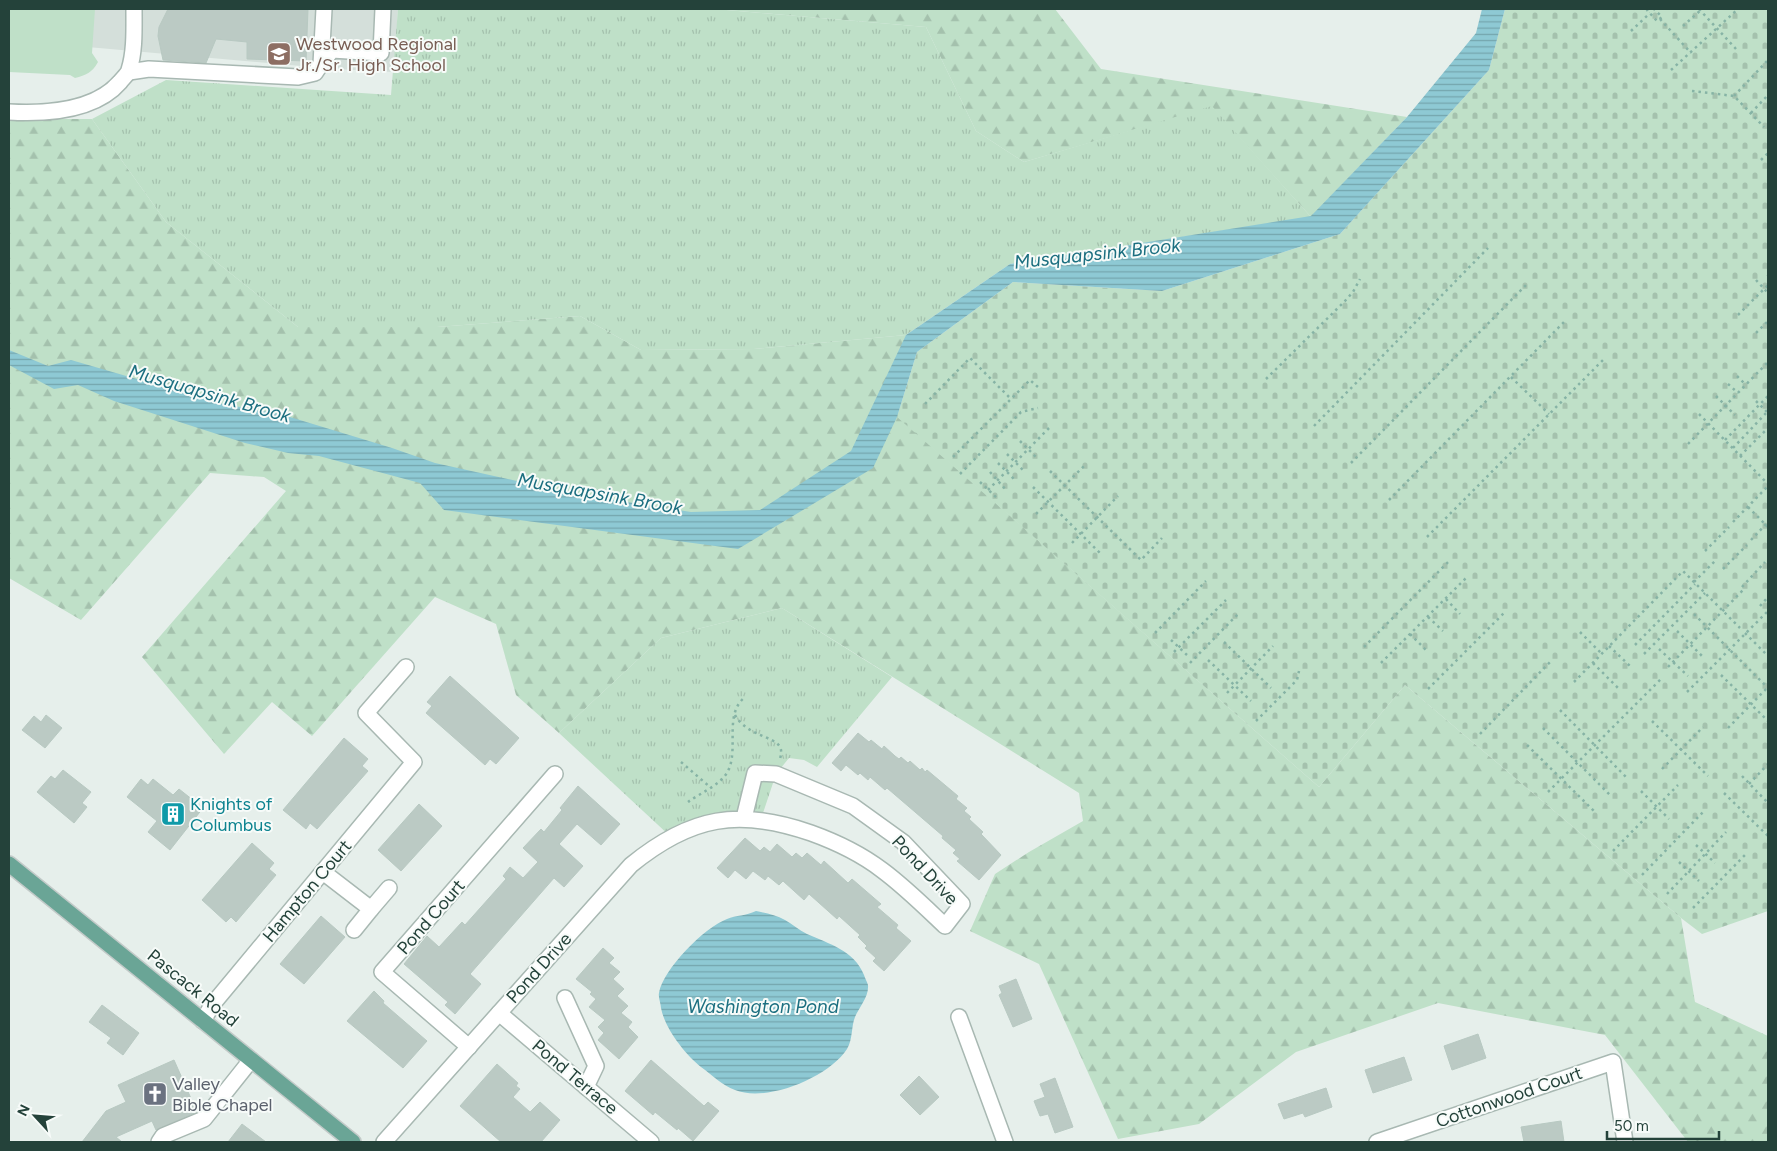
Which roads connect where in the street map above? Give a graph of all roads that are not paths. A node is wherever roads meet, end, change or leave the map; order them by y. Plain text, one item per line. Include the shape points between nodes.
1 (134, 9) edge
2 (324, 9) edge
3 (383, 9) edge
4 (320, 64) junction
5 (129, 72) junction
6 (9, 112) edge
7 (406, 667) dead end
8 (556, 774) dead end
9 (744, 818) junction
10 (9, 864) edge
11 (323, 872) junction
12 (389, 888) dead end
13 (371, 909) junction
14 (354, 930) dead end
15 (565, 998) dead end
16 (499, 1012) junction
17 (959, 1017) dead end
18 (203, 1021) junction
19 (469, 1047) junction
20 (251, 1060) junction
21 (586, 1087) junction
22 (159, 1142) edge
23 (353, 1142) edge
24 (384, 1142) edge
25 (651, 1142) edge
26 (1005, 1142) edge
27 (1377, 1142) edge
28 (1625, 1142) edge

1 - 5 street
2 - 4 street
3 - 4 street via 381,53 332,50
4 - 5 street via 315,73 298,77 149,69
5 - 6 street via 114,89 83,106 37,114
7 - 11 street, Hampton Court via 366,713 414,762
8 - 19 street, Pond Court via 382,972
9 - 9 street, Pond Drive via 755,773 776,774 854,806 903,842 962,904 945,926 906,888 854,852 792,826
9 - 16 street, Pond Drive via 693,827 651,849 631,865
10 - 18 main road, Pascack Road
11 - 13 street
11 - 18 street, Hampton Court via 212,1005
12 - 13 street
13 - 14 street
15 - 21 street via 596,1066
16 - 19 street, Pond Drive
16 - 21 street, Pond Terrace
17 - 26 street
18 - 20 main road, Pascack Road
19 - 24 street, Pond Drive
20 - 22 street via 204,1119 163,1136
20 - 23 main road, Pascack Road
21 - 25 street, Pond Terrace
27 - 28 street, Cottonwood Court via 1613,1062

